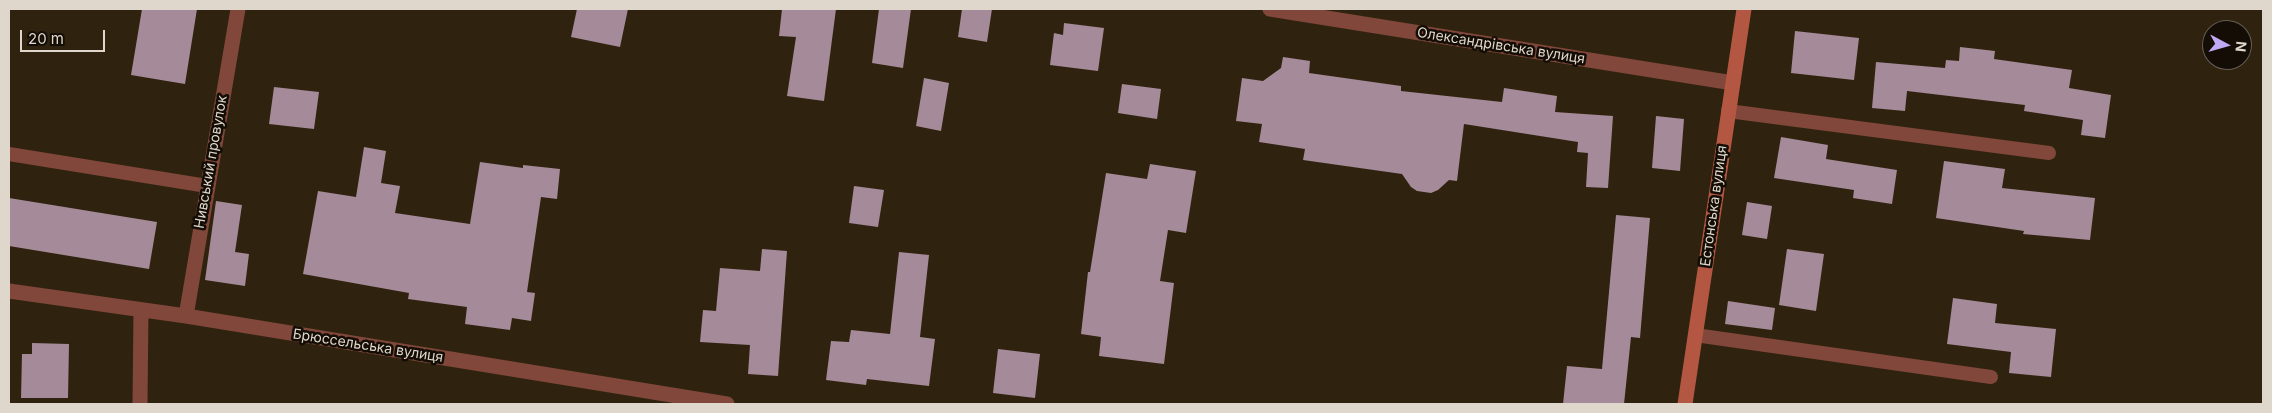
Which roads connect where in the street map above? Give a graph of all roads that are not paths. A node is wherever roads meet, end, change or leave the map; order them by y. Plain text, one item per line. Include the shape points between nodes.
1 (238, 9) edge
2 (1270, 9) edge
3 (1744, 9) edge
4 (1733, 83) junction
5 (1728, 111) junction
6 (2049, 153) dead end
7 (9, 154) edge
8 (207, 186) junction
9 (9, 291) edge
10 (141, 310) junction
11 (186, 316) junction
12 (1695, 335) junction
13 (1991, 377) dead end
14 (140, 404) edge
15 (728, 404) edge
16 (1685, 404) edge

1 - 8 street, Нивський провулок
2 - 4 street, Олександрівська вулиця
3 - 4 street, Естонська вулиця
4 - 5 street, Естонська вулиця
5 - 6 lane
5 - 12 street, Естонська вулиця
7 - 8 lane
8 - 11 street, Нивський провулок
9 - 10 street, Брюссельська вулиця
10 - 11 street, Брюссельська вулиця
10 - 14 street
11 - 15 street, Брюссельська вулиця
12 - 13 lane
12 - 16 street, Естонська вулиця

